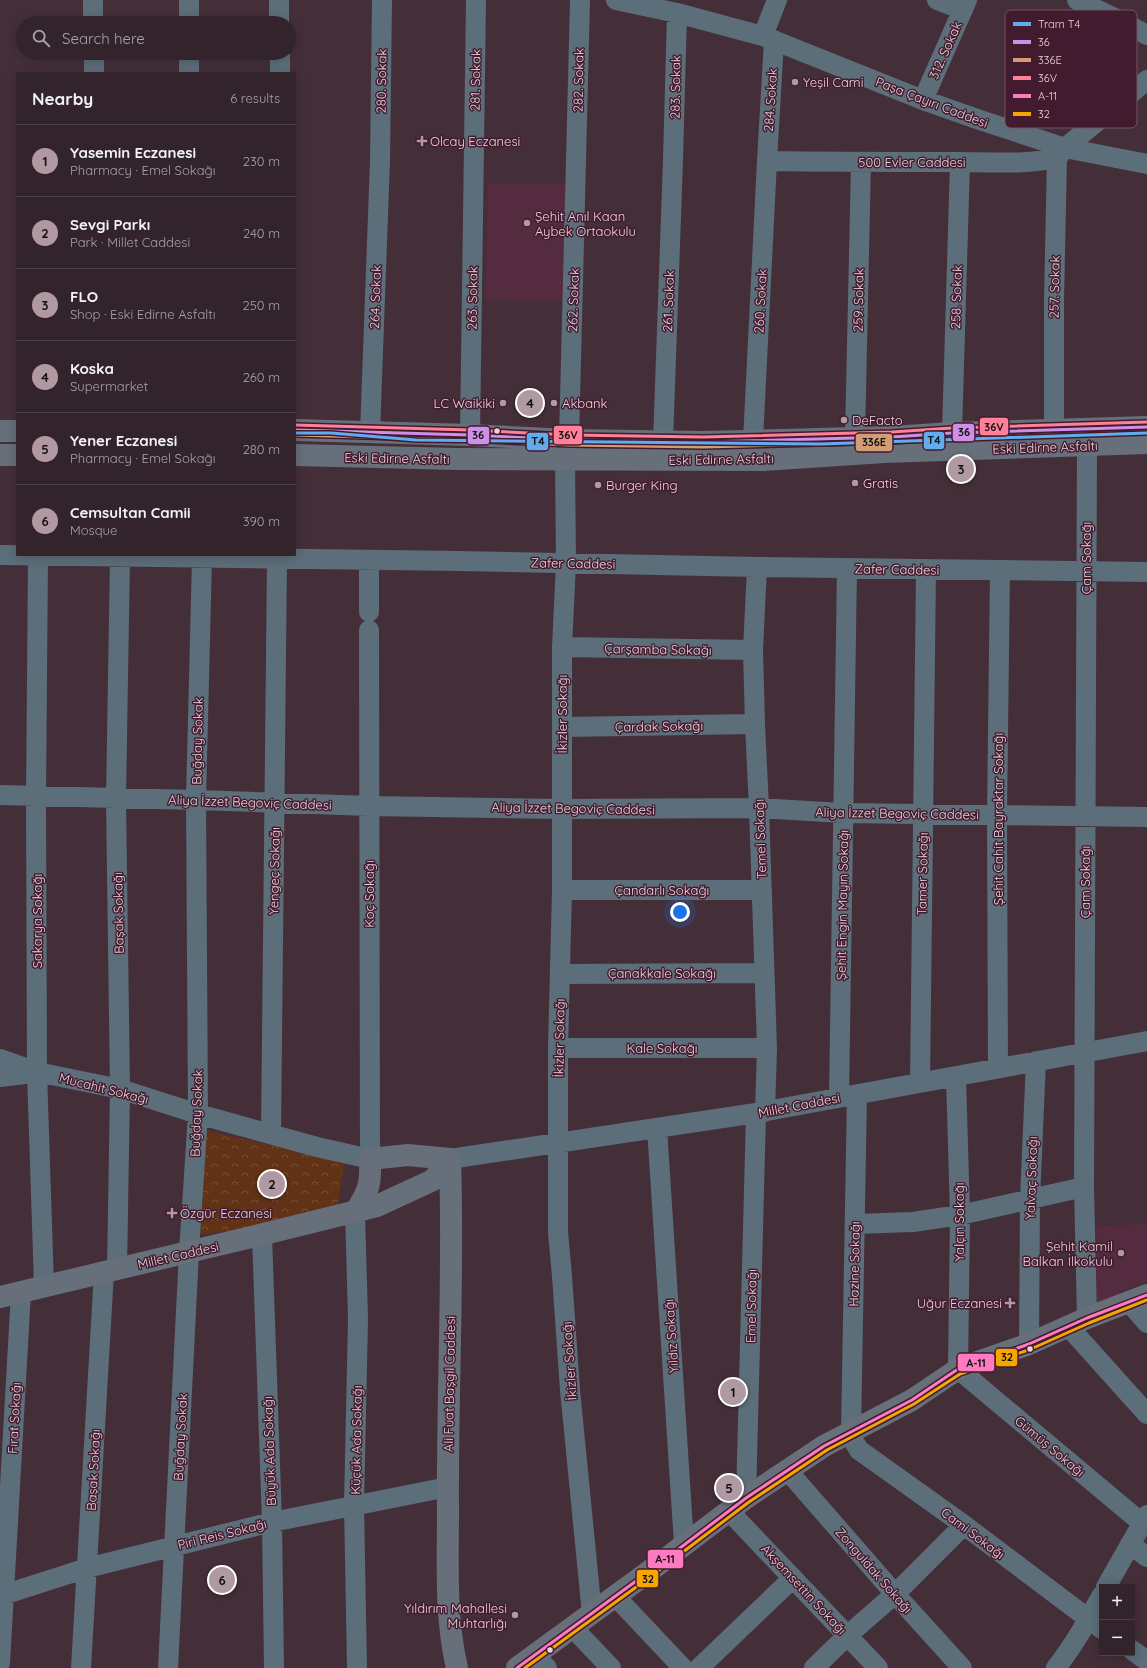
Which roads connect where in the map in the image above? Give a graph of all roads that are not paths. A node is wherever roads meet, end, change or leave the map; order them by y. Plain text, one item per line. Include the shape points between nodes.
1 (93, 0) edge
2 (189, 0) edge
3 (279, 0) edge
4 (382, 0) edge
5 (476, 0) edge
6 (580, 0) edge
7 (616, 0) edge
8 (777, 0) edge
9 (937, 0) edge
10 (1077, 0) edge
11 (965, 5) edge
12 (1098, 10) edge
13 (677, 13) junction
14 (93, 16) edge
15 (189, 16) edge
16 (279, 16) edge
17 (1137, 30) edge
18 (1147, 36) edge
19 (769, 38) junction
20 (94, 60) edge
21 (189, 60) edge
22 (280, 60) edge
23 (94, 72) edge
24 (189, 72) edge
25 (280, 72) edge
26 (1147, 80) edge
27 (1137, 88) edge
28 (923, 100) junction
29 (1090, 128) edge
30 (1061, 153) junction
31 (576, 160) joint
32 (673, 160) joint
33 (380, 161) joint
34 (474, 161) joint
35 (767, 161) junction
36 (861, 162) junction
37 (960, 162) junction
38 (1147, 164) edge
39 (1147, 427) edge
40 (296, 430) edge
41 (0, 431) edge
42 (16, 431) edge
43 (370, 433) junction
44 (952, 433) junction
45 (470, 435) junction
46 (855, 437) junction
47 (753, 441) junction
48 (1069, 441) junction
49 (663, 442) junction
50 (1147, 443) edge
51 (567, 450) junction
52 (0, 455) edge
53 (16, 455) edge
54 (296, 455) edge
55 (0, 556) edge
56 (38, 556) junction
57 (189, 557) edge
58 (120, 558) junction
59 (277, 559) junction
60 (369, 561) junction
61 (566, 563) junction
62 (757, 567) junction
63 (847, 568) junction
64 (926, 569) junction
65 (1000, 570) junction
66 (1086, 571) junction
67 (1147, 572) edge
68 (562, 647) junction
69 (753, 650) junction
70 (755, 724) junction
71 (563, 727) junction
72 (0, 795) edge
73 (36, 796) junction
74 (116, 798) junction
75 (196, 800) junction
76 (275, 802) junction
77 (370, 806) junction
78 (759, 808) junction
79 (561, 809) junction
80 (843, 813) junction
81 (923, 814) junction
82 (997, 815) junction
83 (1085, 816) junction
84 (1147, 817) edge
85 (562, 890) junction
86 (762, 890) junction
87 (764, 973) junction
88 (560, 974) junction
89 (1147, 1041) edge
90 (558, 1048) junction
91 (767, 1048) junction
92 (1084, 1053) junction
93 (0, 1060) edge
94 (1036, 1061) junction
95 (998, 1068) junction
96 (37, 1072) junction
97 (956, 1076) junction
98 (0, 1077) edge
99 (920, 1083) junction
100 (120, 1089) junction
101 (848, 1096) junction
102 (760, 1112) junction
103 (198, 1114) junction
104 (658, 1128) junction
105 (271, 1134) junction
106 (559, 1142) junction
107 (450, 1159) junction
108 (370, 1168) junction
109 (423, 1185) junction
110 (1084, 1187) junction
111 (1030, 1199) junction
112 (390, 1200) junction
113 (355, 1212) junction
114 (451, 1214) junction
115 (960, 1215) junction
116 (855, 1224) junction
117 (262, 1235) junction
118 (189, 1252) junction
119 (111, 1271) junction
120 (44, 1286) junction
121 (21, 1292) junction
122 (0, 1297) edge
123 (1138, 1298) edge
124 (1078, 1322) junction
125 (1147, 1323) edge
126 (1029, 1344) junction
127 (958, 1369) junction
128 (1147, 1414) edge
129 (851, 1433) junction
130 (787, 1470) junction
131 (448, 1487) junction
132 (738, 1504) junction
133 (354, 1506) junction
134 (1144, 1519) edge
135 (272, 1522) junction
136 (964, 1526) junction
137 (684, 1544) junction
138 (1130, 1544) junction
139 (174, 1547) junction
140 (1147, 1557) edge
141 (87, 1568) junction
142 (793, 1578) junction
143 (1108, 1584) edge
144 (895, 1594) junction
145 (2, 1595) edge
146 (615, 1596) junction
147 (1099, 1607) edge
148 (449, 1610) junction
149 (592, 1614) junction
150 (1095, 1624) edge
151 (573, 1628) junction
152 (848, 1636) junction
153 (1135, 1652) edge
154 (1147, 1661) edge
155 (541, 1662) edge
156 (0, 1663) edge
157 (81, 1668) edge
158 (168, 1668) edge
159 (274, 1668) edge
160 (356, 1668) edge
161 (444, 1668) edge
162 (457, 1668) edge
163 (517, 1668) edge
164 (611, 1668) edge
165 (683, 1668) edge
166 (699, 1668) edge
167 (814, 1668) edge
168 (878, 1668) edge
169 (962, 1668) edge
170 (1056, 1668) edge

1 - 14 street
2 - 15 street
3 - 16 street
4 - 33 street, 280. Sokak
5 - 34 street, 281. Sokak
6 - 31 street, 282. Sokak
7 - 13 street, Paşa Çayırı Caddesi
8 - 19 street, 284. Sokak
9 - 11 street
10 - 12 street
11 - 28 street, 312. Sokak
13 - 19 street, Paşa Çayırı Caddesi
13 - 32 street, 283. Sokak
17 - 18 street
19 - 28 street, Paşa Çayırı Caddesi
19 - 35 street, 284. Sokak
20 - 23 street
21 - 24 street
22 - 25 street
26 - 27 street
28 - 30 street, Paşa Çayırı Caddesi
29 - 30 street
30 - 37 street, 500 Evler Caddesi via 1045,160
30 - 38 street
30 - 48 street, 257. Sokak via 1054,301
31 - 51 street, 262. Sokak
32 - 49 street, 261. Sokak
33 - 43 street, 264. Sokak
34 - 45 street, 263. Sokak
35 - 36 street, 500 Evler Caddesi
35 - 47 street, 260. Sokak
36 - 37 street, 500 Evler Caddesi
36 - 46 street, 259. Sokak
37 - 44 street, 258. Sokak
39 - 48 main road, Eski Edirne Asfaltı
40 - 43 main road, Eski Edirne Asfaltı
41 - 42 main road
43 - 45 main road, Eski Edirne Asfaltı
44 - 46 main road, Eski Edirne Asfaltı
44 - 48 main road, Eski Edirne Asfaltı
45 - 51 main road, Eski Edirne Asfaltı
46 - 47 main road, Eski Edirne Asfaltı
47 - 49 main road, Eski Edirne Asfaltı
48 - 50 main road, Eski Edirne Asfaltı
48 - 51 main road, Eski Edirne Asfaltı via 762,460
48 - 66 street, Çam Sokağı
49 - 51 main road, Eski Edirne Asfaltı
51 - 54 main road, Eski Edirne Asfaltı via 377,458
51 - 61 street, İkizler Sokağı
52 - 53 main road
55 - 56 street, Zafer Caddesi
56 - 58 street, Zafer Caddesi
56 - 73 street, Sakarya Sokağı
57 - 58 street, Zafer Caddesi
57 - 59 street, Zafer Caddesi
57 - 75 street, Buğday Sokak
58 - 74 street, Başak Sokağı
59 - 60 street, Zafer Caddesi
59 - 76 street, Yengeç Sokağı
60 - 61 street, Zafer Caddesi
60 - 77 street, Koç Sokağı
61 - 62 street, Zafer Caddesi
61 - 68 street, İkizler Sokağı
62 - 63 street, Zafer Caddesi
62 - 69 street, Temel Sokağı
63 - 64 street, Zafer Caddesi
63 - 80 street, Şehit Engin Mayın Sokağı
64 - 65 street, Zafer Caddesi
64 - 81 street, Tamer Sokağı
65 - 66 street, Zafer Caddesi
65 - 82 street, Şehit Cahit Bayraktar Sokağı
66 - 67 street, Zafer Caddesi
66 - 83 street, Çam Sokağı
68 - 69 street, Çarşamba Sokağı
68 - 71 street, İkizler Sokağı
69 - 70 street, Temel Sokağı
70 - 71 street, Çardak Sokağı
70 - 78 street, Temel Sokağı
71 - 79 street, İkizler Sokağı
72 - 73 street, Aliya İzzet Begoviç Caddesi
73 - 74 street, Aliya İzzet Begoviç Caddesi
73 - 96 street, Sakarya Sokağı
74 - 75 street, Aliya İzzet Begoviç Caddesi
74 - 100 street, Başak Sokağı
75 - 76 street, Aliya İzzet Begoviç Caddesi
75 - 103 street, Buğday Sokak
76 - 77 street, Aliya İzzet Begoviç Caddesi
76 - 105 street, Yengeç Sokağı
77 - 79 street, Aliya İzzet Begoviç Caddesi
77 - 108 street, Koç Sokağı
78 - 79 street, Aliya İzzet Begoviç Caddesi
78 - 80 street, Aliya İzzet Begoviç Caddesi
78 - 86 street, Temel Sokağı
79 - 85 street, İkizler Sokağı
80 - 81 street, Aliya İzzet Begoviç Caddesi
80 - 101 street, Şehit Engin Mayın Sokağı
81 - 82 street, Aliya İzzet Begoviç Caddesi
81 - 99 street, Tamer Sokağı
82 - 83 street, Aliya İzzet Begoviç Caddesi
82 - 95 street, Şehit Cahit Bayraktar Sokağı
83 - 84 street, Aliya İzzet Begoviç Caddesi
83 - 92 street, Çam Sokağı
85 - 86 street, Çandarlı Sokağı
85 - 88 street, İkizler Sokağı
86 - 87 street, Temel Sokağı
87 - 88 street, Çanakkale Sokağı
87 - 91 street, Temel Sokağı
88 - 90 street, İkizler Sokağı
89 - 92 street, Millet Caddesi
90 - 91 street, Kale Sokağı
90 - 106 street, İkizler Sokağı
91 - 102 street, Temel Sokağı
92 - 94 street, Millet Caddesi
92 - 110 street, Çam Sokağı
93 - 96 street, Mucahit Sokağı
94 - 95 street, Millet Caddesi
94 - 111 street, Yalvaç Sokağı
95 - 97 street, Millet Caddesi
96 - 98 street
96 - 100 street, Mucahit Sokağı
96 - 120 street, Sakarya Sokağı
97 - 99 street, Millet Caddesi
97 - 115 street, Yalçın Sokağı
99 - 101 street, Millet Caddesi
100 - 103 street, Mucahit Sokağı
100 - 119 street, Başak Sokağı
101 - 102 street, Millet Caddesi
101 - 116 street, Hazine Sokağı
102 - 104 street, Millet Caddesi
102 - 132 street, Emel Sokağı
103 - 105 street, Mucahit Sokağı
103 - 118 street, Buğday Sokak
104 - 106 street, Millet Caddesi
104 - 137 street, Yıldız Sokağı
105 - 108 street, Mucahit Sokağı via 317,1147
106 - 107 street, Millet Caddesi
106 - 149 street, İkizler Sokağı via 558,1232 570,1390
107 - 108 main road via 408,1155
107 - 109 main road, Millet Caddesi via 433,1180
107 - 114 main road, Ali Fuat Başgil Caddesi
108 - 112 main road via 376,1187
108 - 113 main road via 368,1190
109 - 112 main road, Millet Caddesi
109 - 114 main road via 443,1201
110 - 111 street
110 - 124 street, Çam Sokağı
111 - 115 street
111 - 126 street, Yalvaç Sokağı
112 - 113 main road, Millet Caddesi
113 - 117 main road, Millet Caddesi
113 - 133 street, Küçük Ada Sokağı via 358,1319
114 - 131 main road, Ali Fuat Başgil Caddesi
115 - 116 street via 913,1222
115 - 127 street, Yalçın Sokağı
116 - 129 street, Hazine Sokağı
117 - 118 main road, Millet Caddesi
117 - 135 street, Büyük Ada Sokağı
118 - 119 main road, Millet Caddesi
118 - 139 street, Buğday Sokak
119 - 120 main road, Millet Caddesi
119 - 141 street, Başak Sokağı
120 - 121 main road, Millet Caddesi
121 - 122 main road, Millet Caddesi
121 - 145 street, Fırat Sokağı
123 - 124 main road
123 - 125 street
124 - 126 main road
124 - 128 street
126 - 127 main road
127 - 129 main road via 912,1400
127 - 134 street, Gümüş Sokağı
129 - 130 main road via 824,1446
129 - 136 street, Cami Sokağı via 859,1450
130 - 132 main road
130 - 144 street, Zonguldak Sokağı
131 - 133 street, Piri Reis Sokağı
131 - 148 main road, Ali Fuat Başgil Caddesi
132 - 137 main road
132 - 142 street, Akşemsettin Sokağı
133 - 135 street, Piri Reis Sokağı
133 - 160 street, Küçük Ada Sokağı
134 - 138 street
135 - 139 street, Piri Reis Sokağı
135 - 159 street, Büyük Ada Sokağı
136 - 144 street
136 - 150 street, Cami Sokağı
137 - 146 main road
138 - 140 street
138 - 143 street
139 - 141 street, Piri Reis Sokağı
139 - 158 street, Buğday Sokak
141 - 145 street, Piri Reis Sokağı
141 - 157 street, Başak Sokağı
142 - 152 street, Akşemsettin Sokağı
142 - 166 street
144 - 152 street
144 - 169 street, Zonguldak Sokağı
145 - 156 street, Fırat Sokağı
146 - 149 main road
146 - 165 street
147 - 150 street
148 - 161 main road via 444,1634
148 - 162 main road via 452,1648
149 - 151 main road
150 - 170 street
151 - 155 main road
151 - 164 street
152 - 167 street
152 - 168 street, Akşemsettin Sokağı
153 - 154 street
155 - 163 main road

